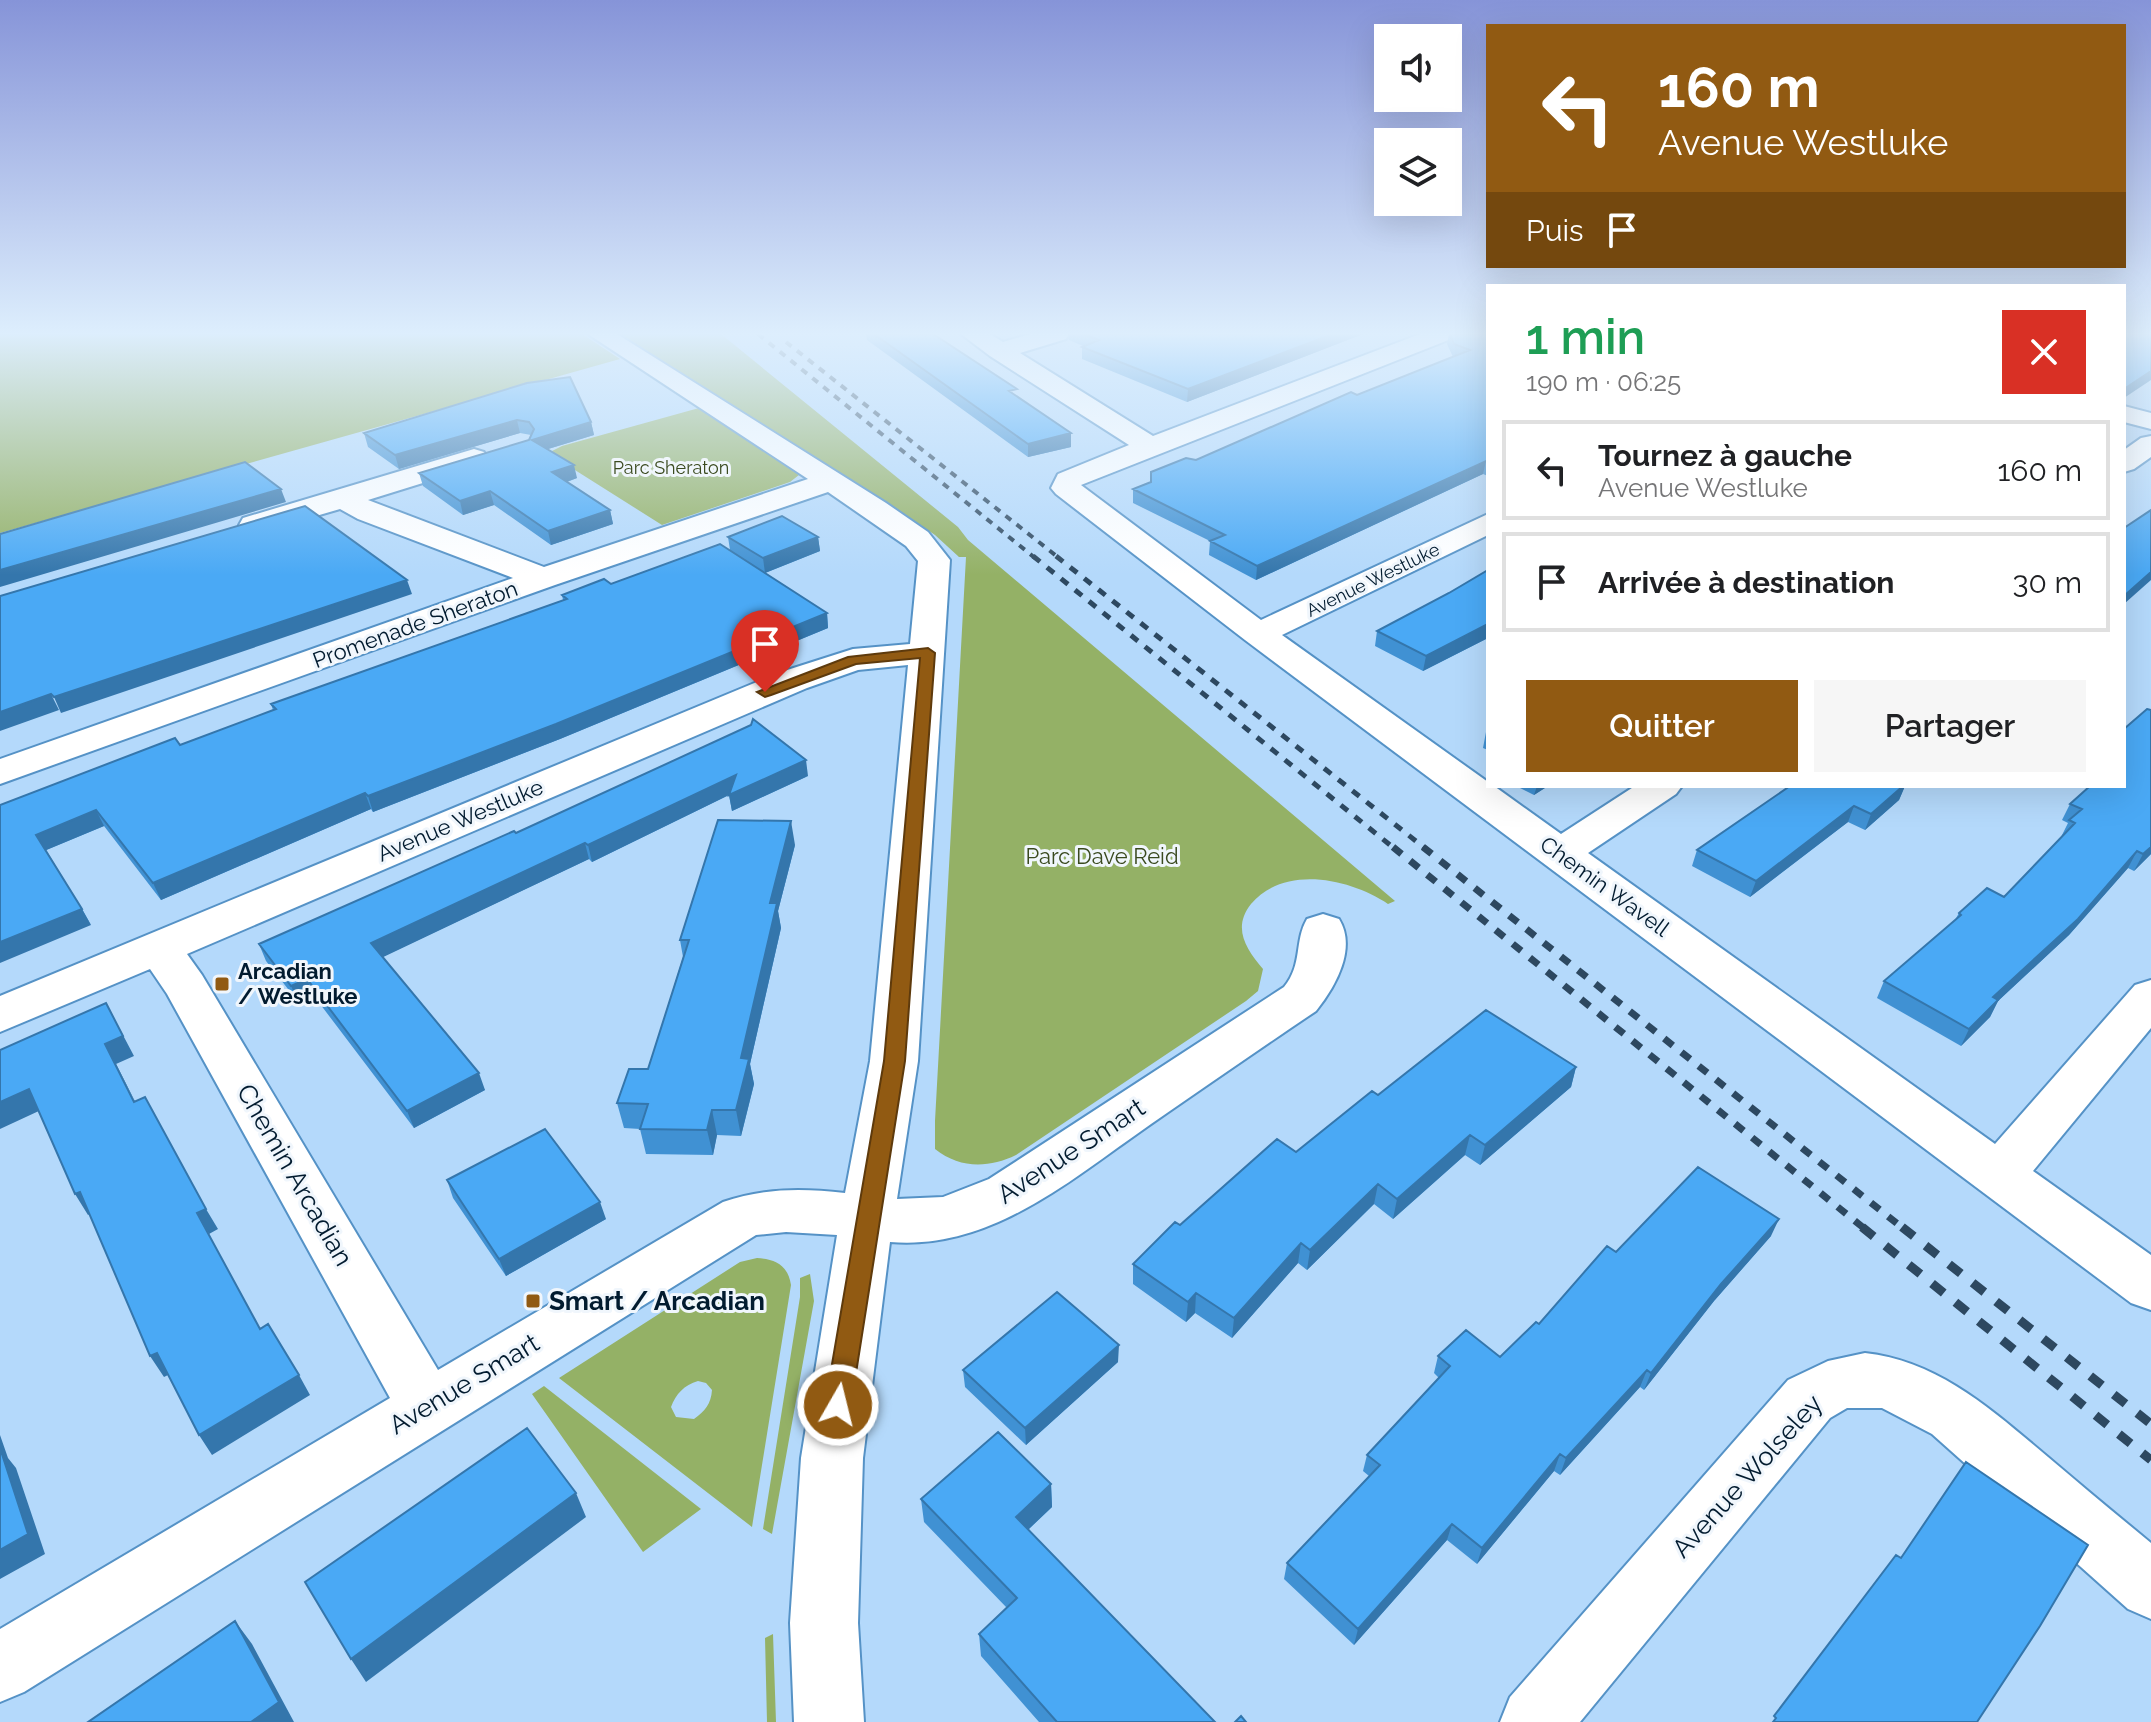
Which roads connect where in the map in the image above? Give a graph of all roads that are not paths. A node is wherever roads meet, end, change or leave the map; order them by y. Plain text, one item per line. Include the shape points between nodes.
1 (727, 414) edge
2 (1100, 414) edge
3 (1232, 414) edge
4 (2126, 415) edge
5 (2151, 421) edge
6 (2151, 444) edge
7 (1150, 446) junction
8 (507, 449) edge
9 (2126, 462) edge
10 (832, 481) junction
11 (343, 498) junction
12 (1486, 524) edge
13 (224, 534) edge
14 (543, 578) junction
15 (1257, 633) junction
16 (928, 653) junction
17 (0, 772) edge
18 (1659, 788) edge
19 (1560, 853) junction
20 (1323, 929) dead end
21 (158, 947) junction
22 (2151, 996) edge
23 (0, 1015) edge
24 (1996, 1171) junction
25 (867, 1218) junction
26 (2151, 1286) edge
27 (427, 1407) junction
28 (2151, 1586) edge
29 (0, 1668) edge
30 (829, 1722) edge
31 (1535, 1722) edge

1 - 10 street
2 - 7 street
3 - 7 street
4 - 5 street
6 - 9 street
7 - 15 street, Chemin Wavell via 1066,482 1071,495
8 - 11 street
10 - 14 street, Promenade Sheraton
10 - 16 street via 899,525 931,554
11 - 13 street
11 - 14 street via 369,513
12 - 15 street, Avenue Westluke
14 - 17 street, Promenade Sheraton
15 - 19 street, Chemin Wavell
16 - 21 street, Avenue Westluke via 853,660 794,680
16 - 25 street via 894,1061
18 - 19 street
19 - 24 street, Chemin Wavell
20 - 25 street, Avenue Smart via 1318,973 1300,999 1008,1194 959,1215
21 - 23 street, Avenue Westluke
21 - 27 street, Chemin Arcadian via 186,986
22 - 24 street via 2022,1149
24 - 26 street, Chemin Wavell
25 - 27 street, Avenue Smart via 781,1209 742,1217
25 - 30 street via 829,1498 824,1623
27 - 29 street, Avenue Smart
28 - 31 street, Avenue Wolseley via 1953,1415 1895,1385 1844,1380 1809,1399

